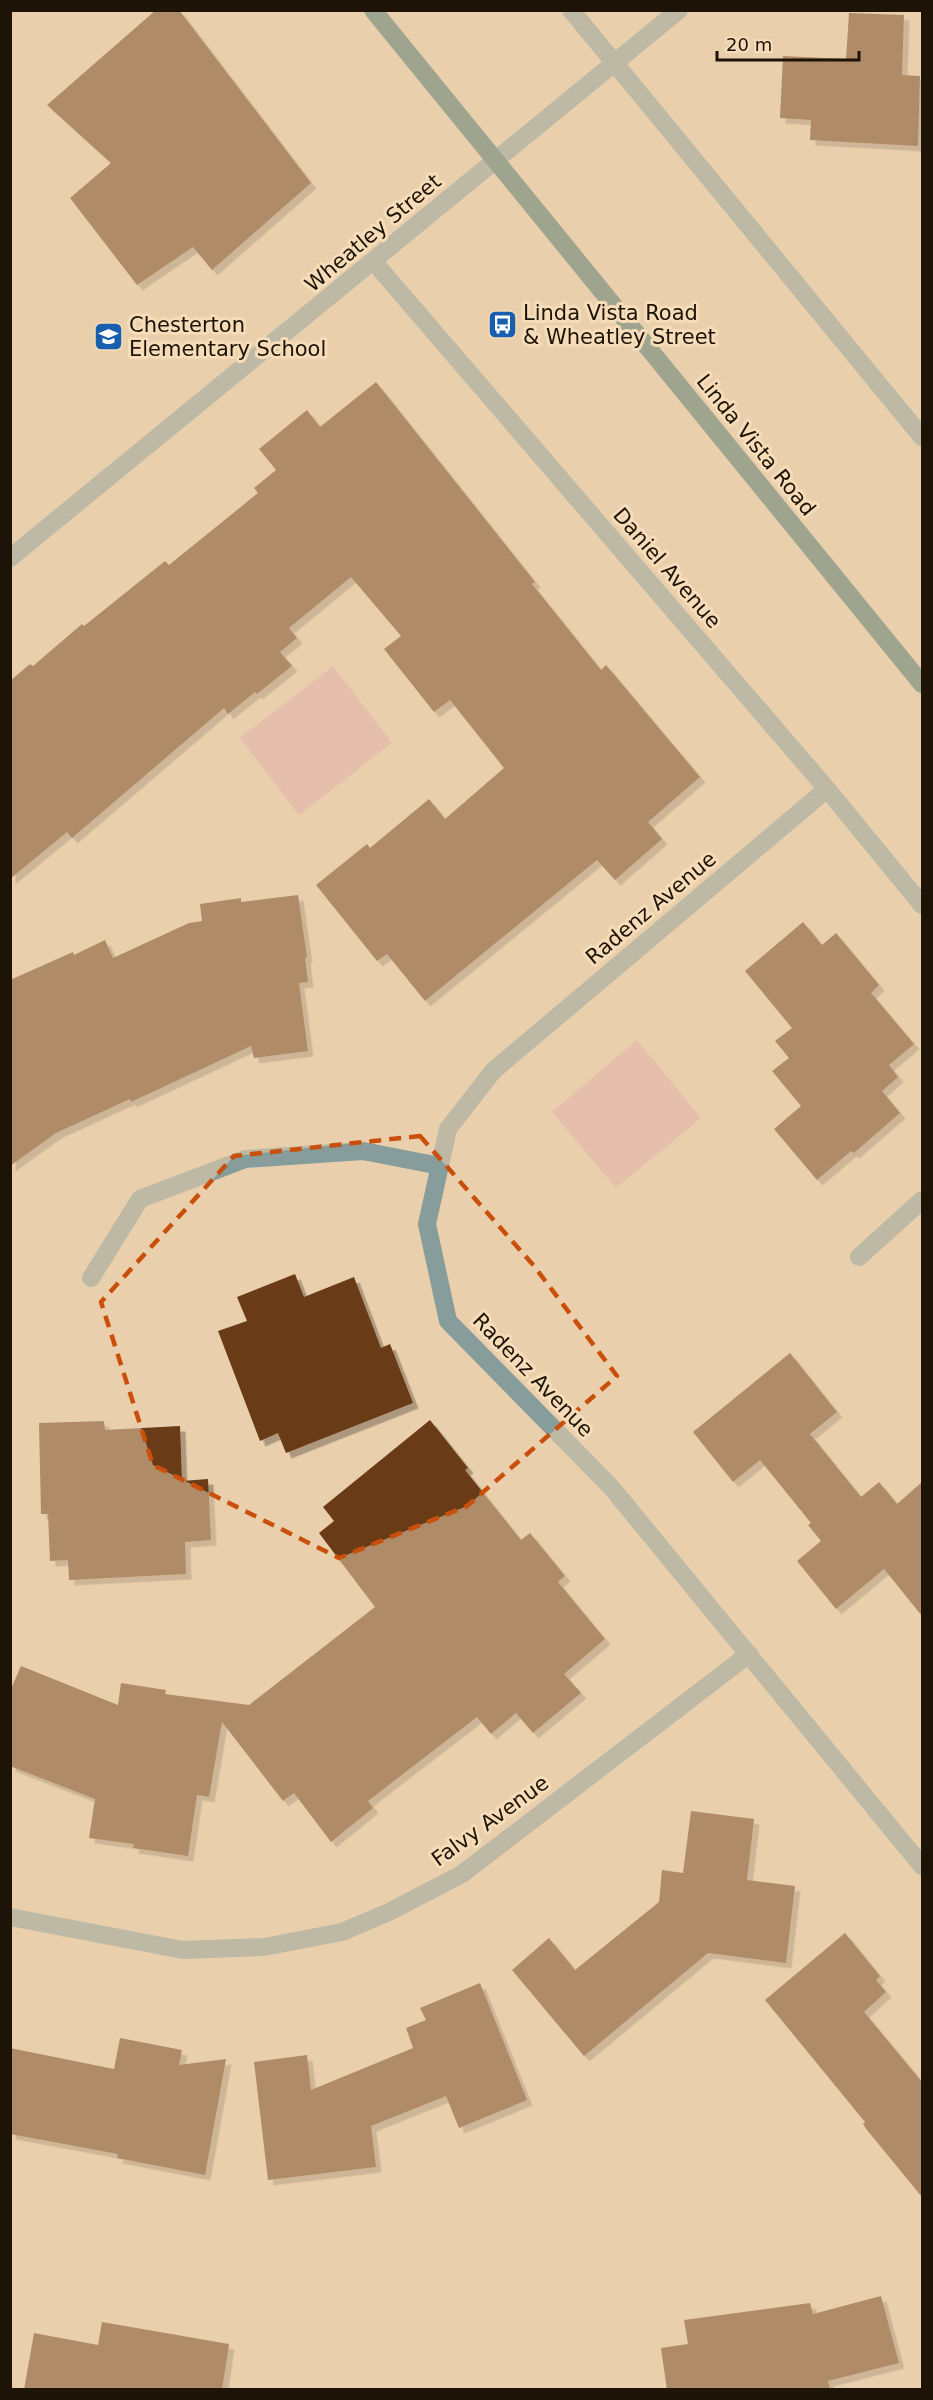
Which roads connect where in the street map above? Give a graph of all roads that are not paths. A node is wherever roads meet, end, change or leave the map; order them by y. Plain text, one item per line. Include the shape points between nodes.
1 (373, 10) edge
2 (571, 10) edge
3 (680, 10) edge
4 (616, 63) junction
5 (496, 161) junction
6 (374, 262) junction
7 (922, 437) edge
8 (10, 558) edge
9 (922, 684) edge
10 (827, 789) junction
11 (922, 905) edge
12 (440, 1166) junction
13 (922, 1200) edge
14 (860, 1257) dead end
15 (91, 1278) dead end
16 (748, 1654) junction
17 (922, 1866) edge
18 (10, 1917) edge

1 - 5 main road, Linda Vista Road
2 - 4 street
3 - 4 street, Wheatley Street
4 - 5 street, Wheatley Street
4 - 7 street
5 - 6 street, Wheatley Street
5 - 9 main road, Linda Vista Road
6 - 8 street, Wheatley Street
6 - 10 street, Daniel Avenue
10 - 11 street, Daniel Avenue
10 - 12 street, Radenz Avenue via 494,1071 448,1129
12 - 15 street via 363,1151 245,1159 140,1199
12 - 16 street, Radenz Avenue via 427,1224 448,1321 611,1487
13 - 14 street
16 - 17 street, Radenz Avenue
16 - 18 street, Falvy Avenue via 462,1874 342,1932 264,1947 183,1950

